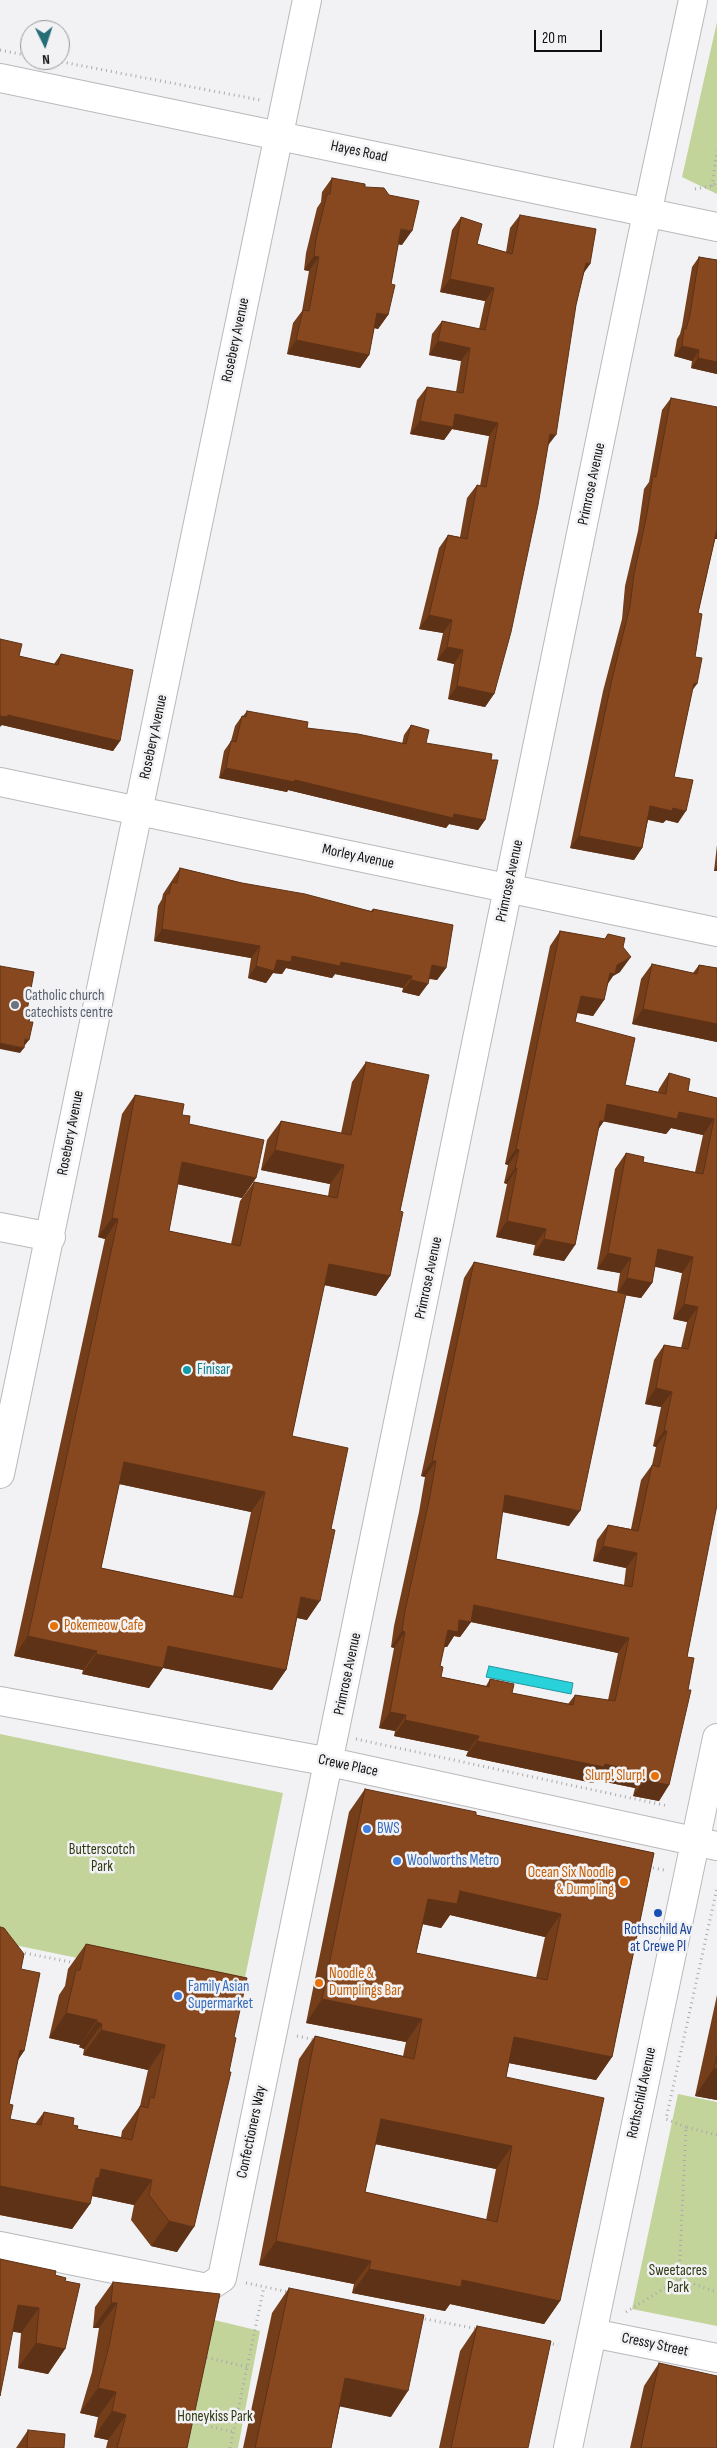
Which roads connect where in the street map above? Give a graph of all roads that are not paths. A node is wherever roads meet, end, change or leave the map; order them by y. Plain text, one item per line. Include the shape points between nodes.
1 (306, 0) edge
2 (693, 0) edge
3 (0, 78) edge
4 (279, 136) junction
5 (648, 213) junction
6 (717, 227) edge
7 (0, 782) edge
8 (138, 811) junction
9 (508, 889) junction
10 (717, 932) edge
11 (0, 1227) edge
12 (51, 1237) junction
13 (0, 1474) edge
14 (0, 1701) edge
15 (717, 1738) edge
16 (330, 1762) junction
17 (706, 1844) edge
18 (0, 2246) edge
19 (592, 2333) junction
20 (717, 2358) edge
21 (568, 2448) edge

1 - 4 street, Rosebery Avenue
2 - 5 street, Primrose Avenue
3 - 4 street, Hayes Road
4 - 5 street, Hayes Road
4 - 8 street, Rosebery Avenue
5 - 6 street, Hayes Road
5 - 9 street, Primrose Avenue
7 - 8 street, Morley Avenue
8 - 9 street, Morley Avenue
8 - 12 street, Rosebery Avenue
9 - 10 street, Morley Avenue
9 - 16 street, Primrose Avenue
11 - 12 street
12 - 13 street, Rosebery Avenue
14 - 16 street, Crewe Place
15 - 17 street, Rothschild Avenue
16 - 17 street, Crewe Place
16 - 18 street, Confectioners Way via 222,2278 207,2288
17 - 19 street, Rothschild Avenue
19 - 20 street, Cressy Street
19 - 21 street, Rothschild Avenue

